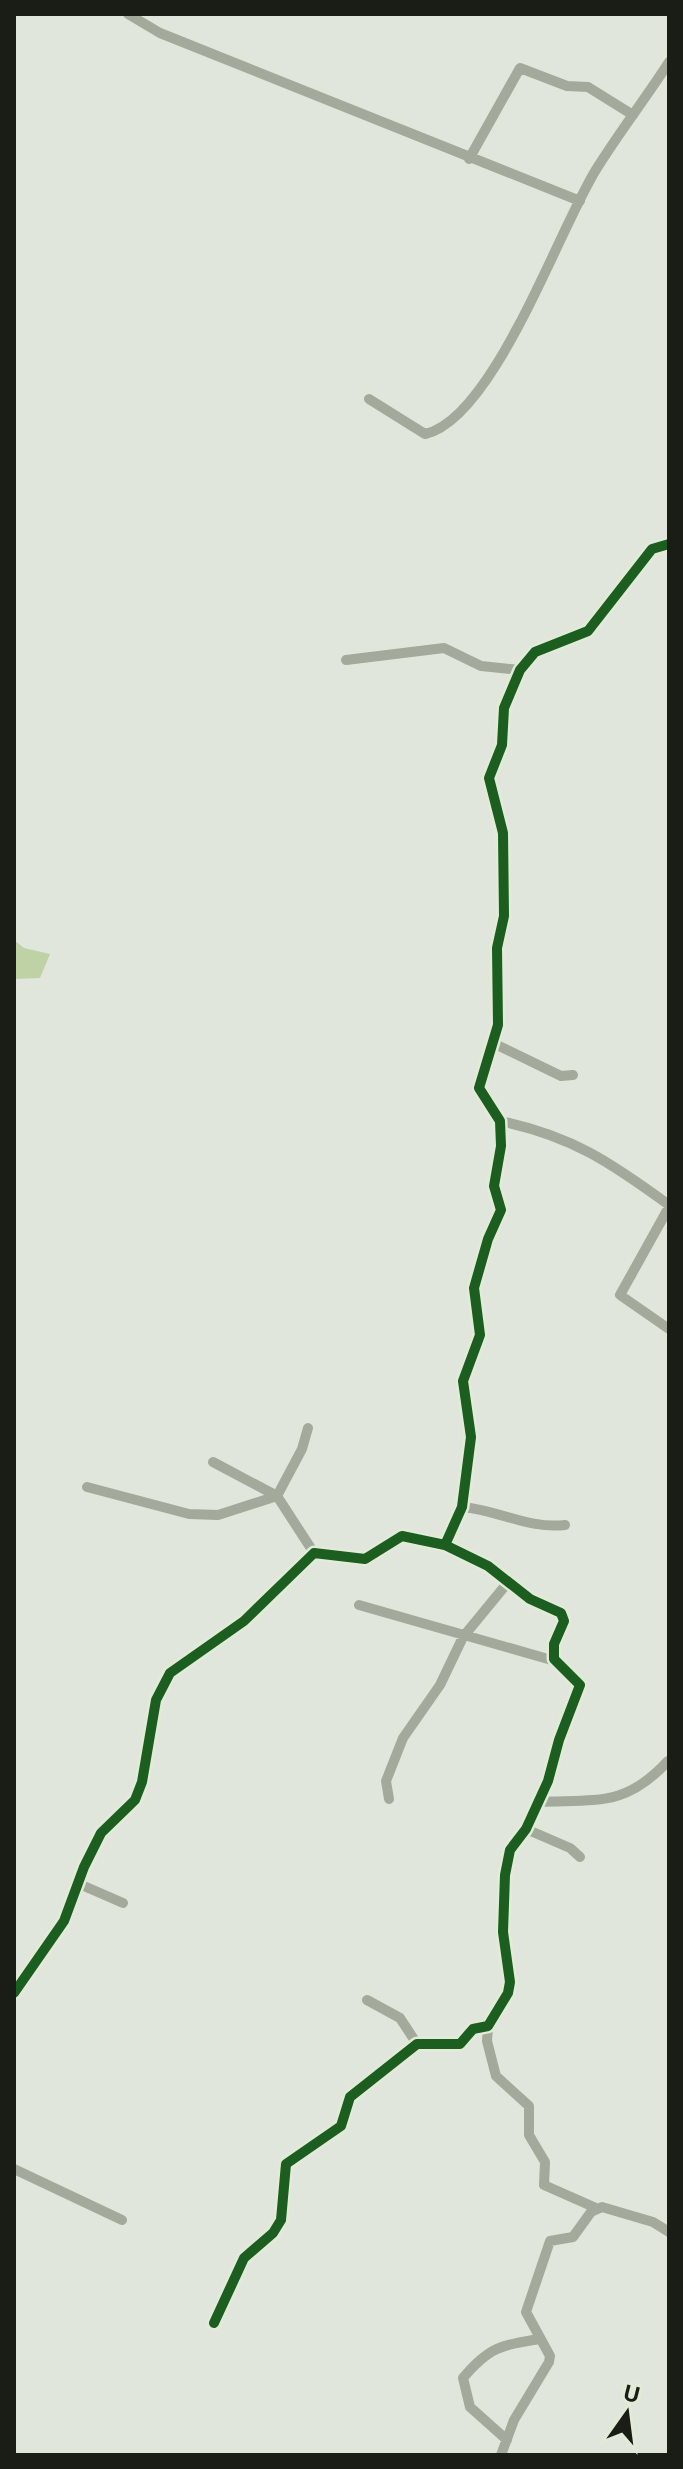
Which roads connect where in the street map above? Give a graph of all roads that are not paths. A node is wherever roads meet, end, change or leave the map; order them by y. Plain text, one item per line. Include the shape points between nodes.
1 (128, 14) edge
2 (669, 62) edge
3 (633, 115) junction
4 (469, 159) junction
5 (580, 201) junction
6 (369, 399) dead end
7 (669, 544) edge
8 (346, 660) dead end
9 (520, 670) junction
10 (495, 1044) junction
11 (573, 1075) dead end
12 (500, 1121) junction
13 (669, 1206) edge
14 (669, 1329) edge
15 (308, 1428) dead end
16 (213, 1462) dead end
17 (87, 1487) dead end
18 (277, 1496) junction
19 (462, 1507) junction
20 (565, 1525) dead end
21 (445, 1545) junction
22 (314, 1553) junction
23 (509, 1581) junction
24 (359, 1605) dead end
25 (463, 1637) junction
26 (555, 1661) junction
27 (668, 1761) edge
28 (389, 1799) dead end
29 (537, 1802) junction
30 (526, 1829) junction
31 (580, 1857) dead end
32 (77, 1883) junction
33 (123, 1903) dead end
34 (14, 1993) edge
35 (367, 2000) dead end
36 (488, 2026) junction
37 (417, 2044) junction
38 (14, 2169) edge
39 (596, 2208) junction
40 (122, 2220) dead end
41 (669, 2232) edge
42 (214, 2323) dead end
43 (540, 2339) junction
44 (507, 2440) junction
45 (501, 2455) edge

1 - 4 street via 160,33
2 - 3 street
3 - 4 street via 588,87 567,86 520,68
3 - 5 street
4 - 5 street
5 - 6 street via 507,344 444,428 425,434
7 - 9 street via 652,549 595,624 535,652
8 - 9 street via 444,648 481,666
9 - 10 street via 504,708 502,745 489,778 503,833 504,916 497,948
10 - 11 street via 561,1076
10 - 12 street via 479,1088
12 - 13 street via 580,1144
12 - 19 street via 494,1186 501,1210 474,1288 480,1335 463,1374 471,1430
13 - 14 street via 620,1295
15 - 18 street
16 - 18 street
17 - 18 street via 189,1514 218,1515
18 - 22 street
19 - 20 street via 498,1512 530,1525
19 - 21 street
21 - 22 street via 402,1536 365,1559
21 - 23 street
22 - 32 street via 244,1621 170,1673 156,1700 135,1800 101,1833
23 - 25 street
23 - 26 street via 563,1616
24 - 25 street
25 - 26 street
25 - 28 street via 440,1685 392,1759 386,1781
26 - 29 street via 578,1680 580,1689
27 - 29 street via 633,1792
29 - 30 street
30 - 31 street
30 - 36 street via 510,1850 505,1875 509,1989
32 - 33 street
32 - 34 street via 64,1921
35 - 37 street via 400,2018
36 - 37 street via 473,2029 457,2045
36 - 39 street via 496,2076 529,2106 529,2135 545,2162 544,2185
37 - 42 street via 350,2097 341,2126 286,2164 281,2220 244,2258
38 - 40 street
39 - 41 street via 653,2222
39 - 43 street via 573,2237 547,2244 526,2312
43 - 44 street via 549,2362
43 - 44 street via 499,2345 481,2356 463,2378 470,2407
44 - 45 street

